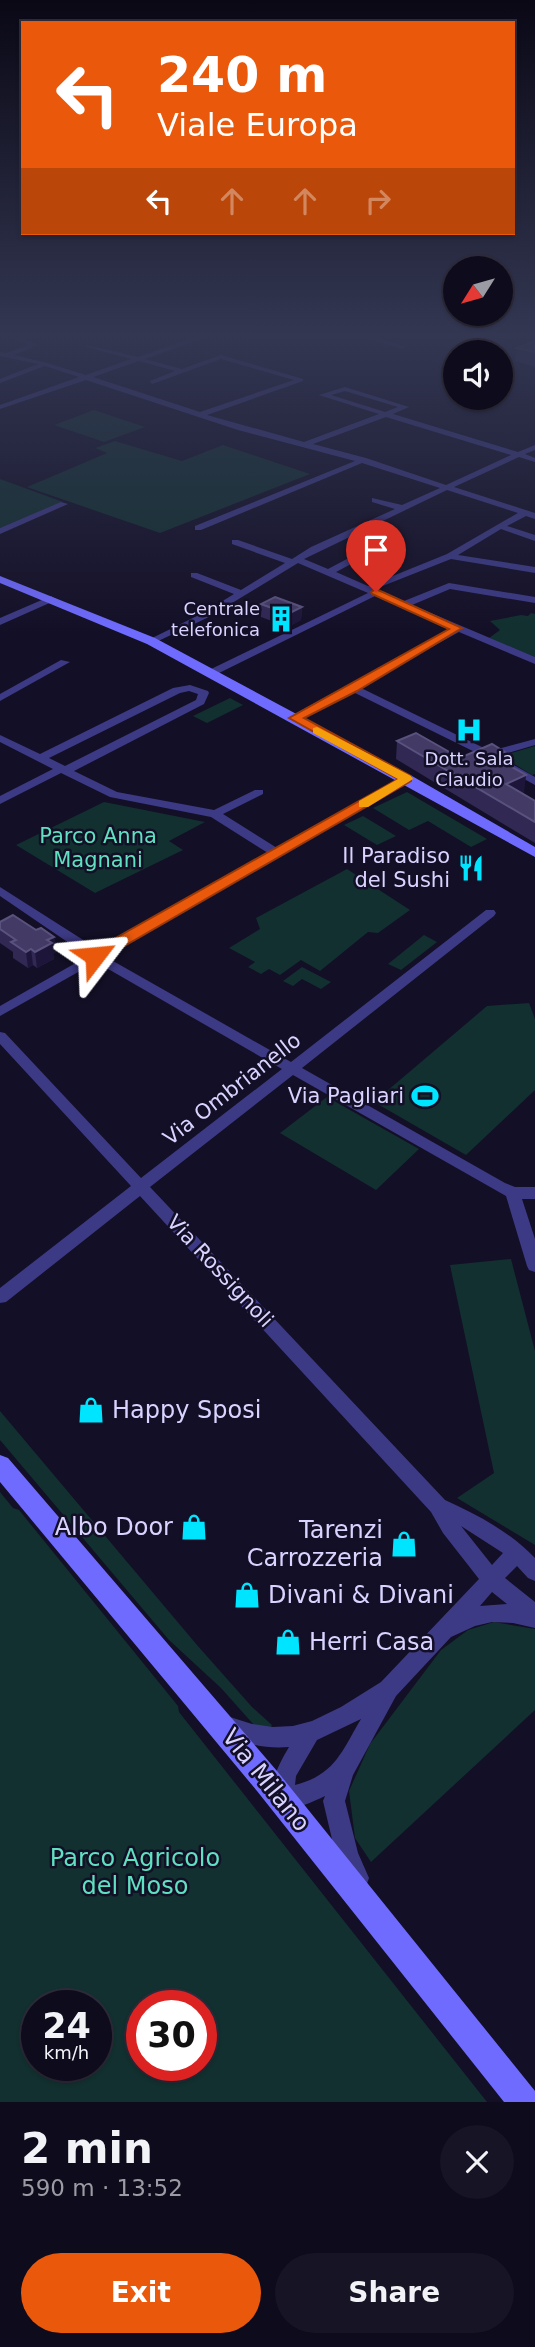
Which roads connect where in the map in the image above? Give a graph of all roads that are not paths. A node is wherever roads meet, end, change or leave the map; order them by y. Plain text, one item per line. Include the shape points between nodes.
1 (277, 436) edge
2 (327, 436) edge
3 (454, 436) edge
4 (306, 444) junction
5 (535, 447) edge
6 (518, 455) junction
7 (363, 460) junction
8 (535, 460) edge
9 (448, 487) junction
10 (375, 499) dead end
11 (64, 504) dead end
12 (402, 508) junction
13 (531, 515) edge
14 (500, 526) junction
15 (198, 528) dead end
16 (0, 531) edge
17 (535, 538) edge
18 (235, 542) dead end
19 (365, 553) dead end
20 (450, 556) junction
21 (294, 561) junction
22 (535, 570) edge
23 (330, 572) junction
24 (194, 575) dead end
25 (0, 579) edge
26 (372, 590) junction
27 (240, 593) junction
28 (51, 599) junction
29 (535, 600) edge
30 (404, 605) junction
31 (0, 622) edge
32 (457, 628) junction
33 (151, 641) junction
34 (65, 662) dead end
35 (535, 662) edge
36 (211, 673) junction
37 (353, 688) junction
38 (0, 698) edge
39 (295, 718) junction
40 (0, 738) edge
41 (535, 742) edge
42 (489, 755) junction
43 (40, 758) junction
44 (63, 770) junction
45 (407, 779) junction
46 (535, 782) edge
47 (259, 792) dead end
48 (0, 801) edge
49 (215, 814) junction
50 (276, 853) junction
51 (535, 853) edge
52 (0, 891) edge
53 (490, 913) dead end
54 (95, 956) junction
55 (0, 1012) edge
56 (0, 1036) edge
57 (291, 1069) junction
58 (141, 1186) junction
59 (513, 1192) junction
60 (535, 1193) edge
61 (535, 1266) edge
62 (0, 1297) edge
63 (0, 1465) edge
64 (11, 1488) edge
65 (438, 1506) junction
66 (517, 1552) junction
67 (535, 1572) edge
68 (491, 1579) junction
69 (535, 1617) edge
70 (434, 1641) junction
71 (389, 1689) junction
72 (218, 1722) junction
73 (310, 1732) junction
74 (343, 1771) junction
75 (282, 1799) junction
76 (381, 1924) junction
77 (524, 2102) edge

1 - 4 street
2 - 4 street
3 - 6 street
4 - 7 street
5 - 6 street
6 - 8 street
6 - 9 street
7 - 9 street
7 - 15 street
9 - 12 street
9 - 13 street
10 - 12 street
11 - 16 street
12 - 21 street
13 - 14 street
14 - 17 street
14 - 20 street
18 - 21 street
19 - 23 street
20 - 22 street
20 - 26 street
21 - 23 street
21 - 27 street
23 - 26 street
24 - 27 street
25 - 28 street
26 - 30 street
26 - 36 street
27 - 33 street
28 - 31 street
28 - 33 street
29 - 30 street via 449,586
30 - 32 street
32 - 35 street
32 - 37 street
33 - 36 street
34 - 38 street
36 - 39 street
37 - 39 street
37 - 42 street
39 - 45 street
40 - 43 street
41 - 42 street
42 - 46 street
43 - 44 street
43 - 44 street via 177,690 204,693 200,702
44 - 48 street
44 - 49 street via 114,795
45 - 50 street
45 - 51 street
47 - 49 street
49 - 50 street
50 - 54 street
52 - 54 street
53 - 57 street, Via Ombrianello
54 - 55 street
54 - 57 street
56 - 58 street, Via Rossignoli
57 - 58 street, Via Ombrianello
57 - 59 street
58 - 62 street, Via Ombrianello
58 - 65 street, Via Rossignoli
59 - 60 street
59 - 61 street
63 - 64 street, Via Milano
64 - 72 street, Via Milano
65 - 66 street, Via Rossignoli via 481,1525
65 - 68 street, Via Rossignoli
66 - 67 street, Via Rossignoli
66 - 68 street
68 - 69 street, Via Rossignoli
68 - 70 street, Via Rossignoli
69 - 70 street, Via Rossignoli via 493,1611 462,1621
70 - 71 street, Via Rossignoli
71 - 73 street, Via Rossignoli via 336,1723
71 - 74 street, Via Rossignoli
72 - 73 street, Via Rossignoli via 276,1740
72 - 75 street, Via Milano
73 - 75 street via 286,1773
74 - 75 street, Via Rossignoli via 304,1796
74 - 76 street, Via Rossignoli via 334,1801 347,1856
75 - 76 street, Via Milano
76 - 77 street, Via Milano

